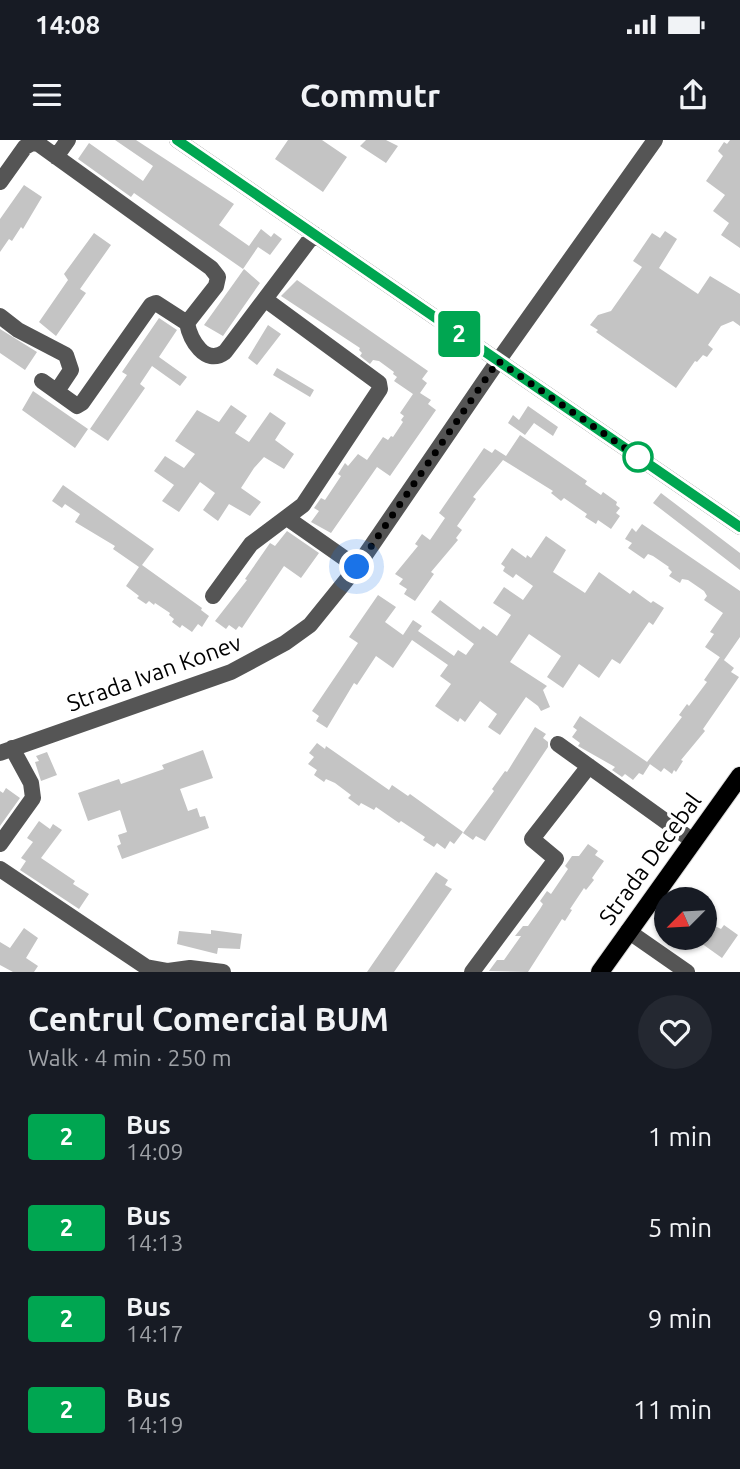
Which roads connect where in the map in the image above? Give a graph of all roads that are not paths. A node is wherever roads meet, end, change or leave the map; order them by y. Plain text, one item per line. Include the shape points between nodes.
1 (68, 140) edge
2 (177, 140) edge
3 (655, 140) edge
4 (31, 141) edge
5 (56, 157) junction
6 (0, 182) edge
7 (314, 234) junction
8 (266, 300) junction
9 (0, 316) edge
10 (187, 323) junction
11 (498, 361) junction
12 (42, 381) dead end
13 (57, 391) junction
14 (287, 518) junction
15 (740, 527) edge
16 (357, 567) junction
17 (213, 596) dead end
18 (558, 744) dead end
19 (6, 750) edge
20 (589, 766) junction
21 (740, 776) edge
22 (693, 841) junction
23 (0, 844) edge
24 (0, 869) edge
25 (628, 931) junction
26 (223, 972) edge
27 (472, 972) edge
28 (600, 972) edge
29 (687, 972) edge

1 - 5 street
2 - 7 street
3 - 11 street, Strada Ivan Konev
4 - 5 street
4 - 6 street
5 - 10 street via 218,276 216,286
7 - 8 street
7 - 11 street
8 - 10 street via 218,357 205,354 194,344
8 - 14 street via 379,383 380,389 303,505
9 - 13 street via 66,355 71,370
10 - 13 street via 156,303 82,403 72,405
11 - 15 street
11 - 16 street, Strada Ivan Konev
12 - 13 street
14 - 16 street
14 - 17 street via 251,544
16 - 19 street, Strada Ivan Konev via 310,625 255,661
18 - 20 street
19 - 23 street via 31,783 33,797
20 - 22 street
20 - 27 street via 532,839 556,859
21 - 22 main road, Strada Decebal
22 - 25 main road, Strada Decebal
24 - 26 street via 146,967
25 - 28 main road, Strada Decebal
25 - 29 street

